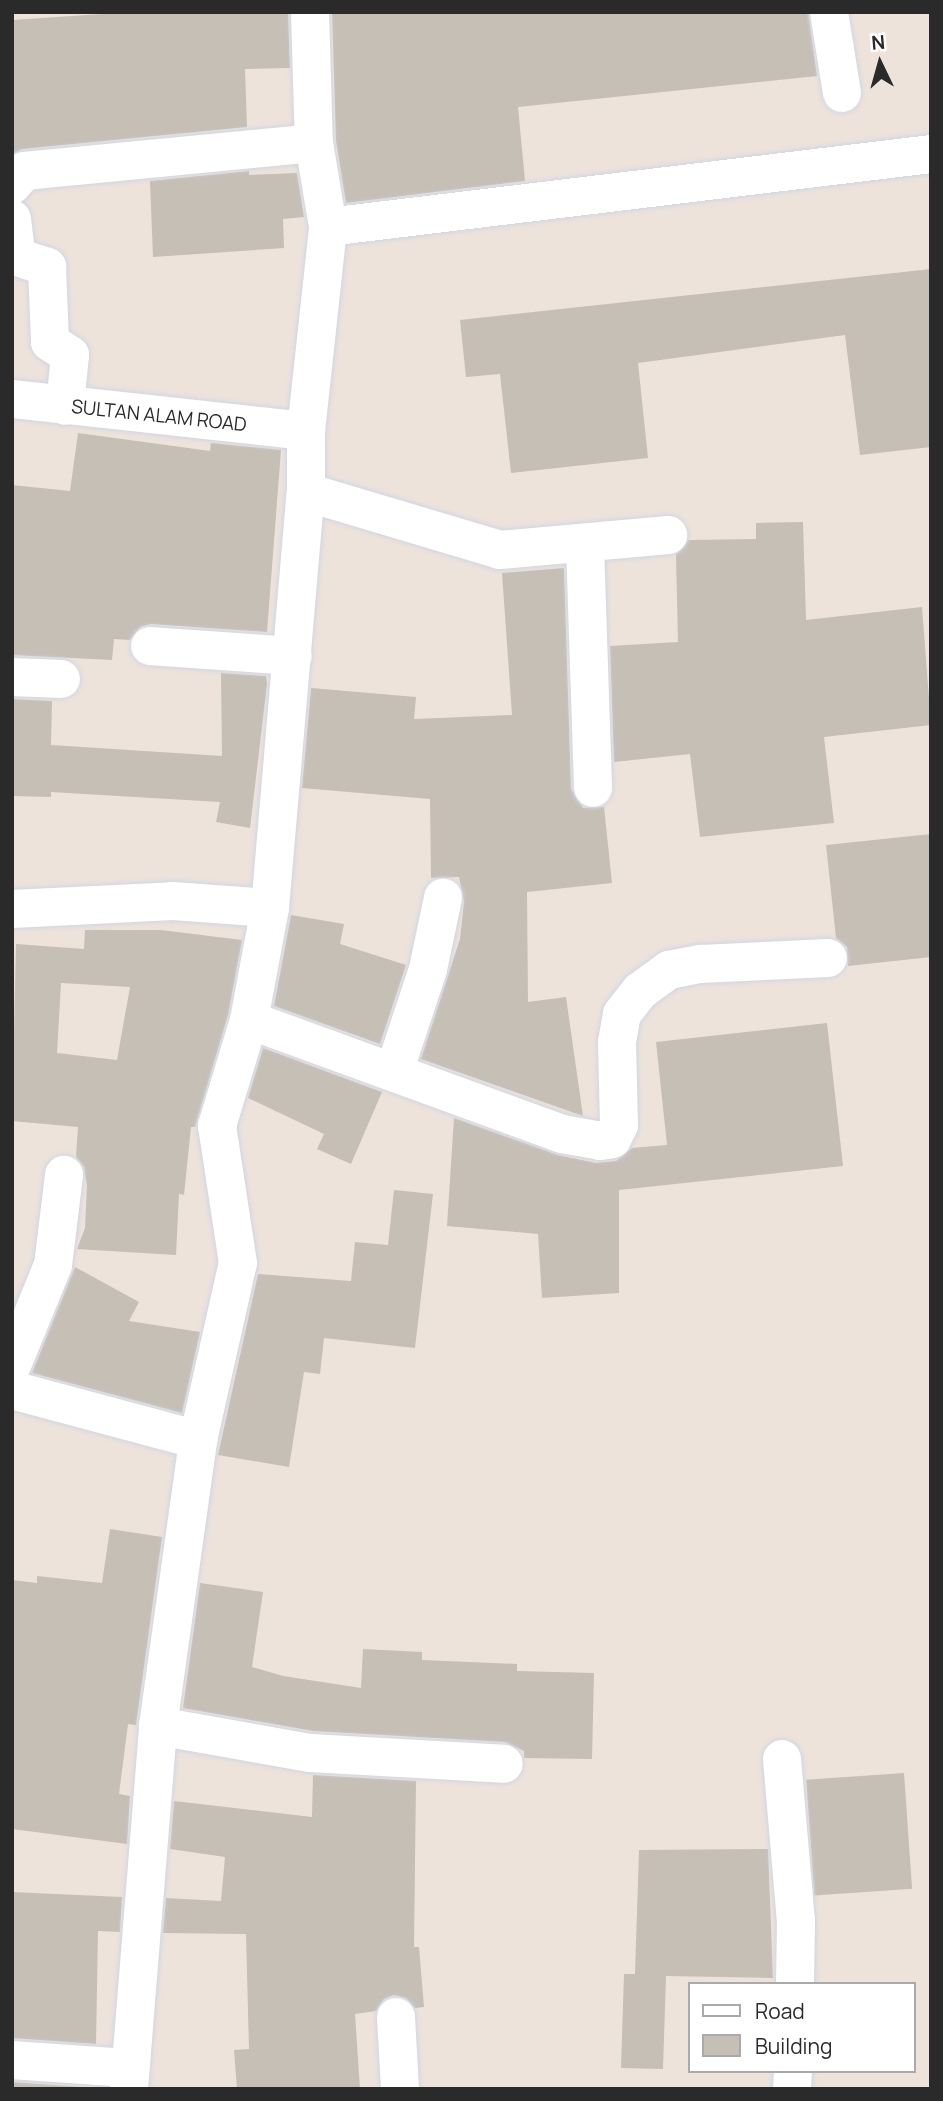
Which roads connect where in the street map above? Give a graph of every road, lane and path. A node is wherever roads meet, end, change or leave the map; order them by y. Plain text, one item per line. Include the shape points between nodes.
1 (310, 12) edge
2 (829, 12) edge
3 (842, 93) dead end
4 (314, 143) junction
5 (931, 154) edge
6 (12, 185) edge
7 (12, 219) edge
8 (328, 227) junction
9 (12, 399) edge
10 (65, 406) junction
11 (306, 431) junction
12 (306, 492) junction
13 (668, 535) dead end
14 (585, 545) junction
15 (150, 646) dead end
16 (293, 656) junction
17 (12, 677) edge
18 (61, 679) dead end
19 (593, 788) dead end
20 (443, 898) dead end
21 (270, 908) junction
22 (12, 909) edge
23 (828, 958) dead end
24 (249, 1020) junction
25 (394, 1072) junction
26 (64, 1175) dead end
27 (12, 1365) edge
28 (12, 1390) edge
29 (198, 1440) junction
30 (158, 1726) junction
31 (782, 1759) dead end
32 (504, 1764) dead end
33 (795, 1982) edge
34 (396, 2017) dead end
35 (12, 2060) edge
36 (134, 2082) edge
37 (400, 2089) edge

1 - 4 street
2 - 3 street
4 - 6 street via 24,171
4 - 8 street
5 - 8 street
7 - 10 street via 17,257 47,267 50,342 70,355
8 - 11 street
9 - 10 street, SULTAN ALAM ROAD
10 - 11 street, SULTAN ALAM ROAD
11 - 12 street
12 - 14 street via 500,550
12 - 16 street
13 - 14 street
14 - 19 street
15 - 16 street
16 - 21 street
17 - 18 street
20 - 25 street via 428,968
21 - 22 street via 173,901
21 - 24 street
23 - 25 street via 701,964 669,970 640,991 622,1014 617,1042 619,1125 612,1139 562,1134
24 - 25 street
24 - 29 street via 217,1126 237,1263
26 - 27 street via 53,1265
28 - 29 street
29 - 30 street
30 - 32 street via 310,1754
30 - 36 street
31 - 33 street via 796,1922
34 - 37 street
35 - 36 street

